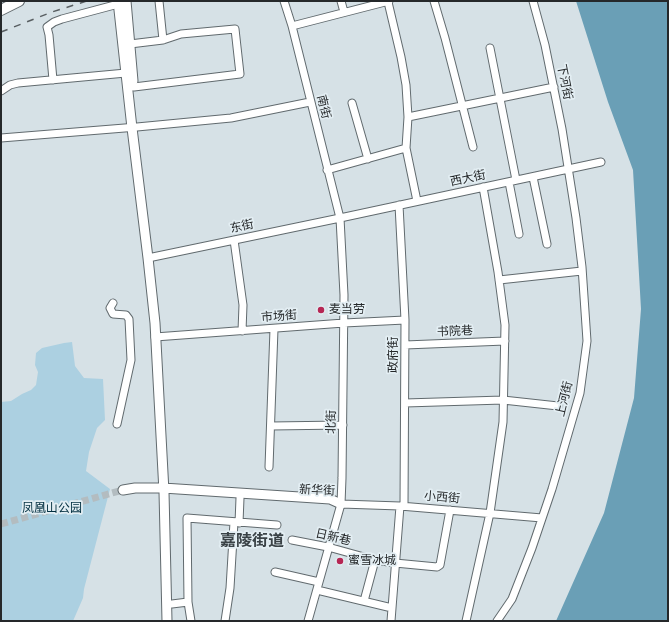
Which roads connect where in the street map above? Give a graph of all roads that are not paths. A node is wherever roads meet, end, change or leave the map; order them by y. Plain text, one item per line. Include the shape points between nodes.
1 (6, 1) edge
2 (19, 1) edge
3 (159, 1) edge
4 (284, 1) edge
5 (340, 1) edge
6 (388, 1) edge
7 (434, 1) edge
8 (532, 1) edge
9 (123, 2) edge
10 (1, 4) edge
11 (1, 10) edge
12 (344, 12) junction
13 (292, 26) junction
14 (163, 40) junction
15 (130, 44) junction
16 (490, 48) dead end
17 (126, 73) junction
18 (53, 80) junction
19 (134, 87) junction
20 (554, 87) junction
21 (1, 91) edge
22 (500, 98) junction
23 (310, 102) junction
24 (352, 103) dead end
25 (462, 106) junction
26 (408, 117) junction
27 (135, 127) junction
28 (1, 138) edge
29 (473, 147) dead end
30 (406, 148) junction
31 (368, 158) junction
32 (601, 162) dead end
33 (568, 169) junction
34 (327, 170) junction
35 (533, 177) junction
36 (513, 181) junction
37 (484, 187) junction
38 (417, 201) junction
39 (399, 205) junction
40 (340, 218) junction
41 (519, 234) dead end
42 (234, 240) junction
43 (547, 244) dead end
44 (151, 257) junction
45 (582, 271) junction
46 (499, 280) junction
47 (113, 303) dead end
48 (405, 320) junction
49 (344, 323) junction
50 (274, 329) junction
51 (242, 331) junction
52 (158, 337) junction
53 (505, 341) junction
54 (405, 345) junction
55 (503, 400) junction
56 (405, 403) junction
57 (558, 406) dead end
58 (117, 424) dead end
59 (343, 424) junction
60 (271, 426) junction
61 (270, 467) dead end
62 (166, 491) junction
63 (240, 498) junction
64 (340, 504) junction
65 (402, 506) junction
66 (450, 510) junction
67 (490, 513) junction
68 (542, 518) junction
69 (237, 522) junction
70 (277, 525) dead end
71 (292, 540) dead end
72 (328, 547) junction
73 (374, 560) junction
74 (395, 563) junction
75 (275, 572) dead end
76 (319, 582) junction
77 (317, 590) junction
78 (364, 601) junction
79 (188, 602) junction
80 (172, 604) junction
81 (392, 608) junction
82 (167, 621) edge
83 (172, 621) edge
84 (190, 621) edge
85 (225, 621) edge
86 (308, 621) edge
87 (391, 621) edge
88 (466, 621) edge
89 (497, 621) edge

1 - 10 highway
2 - 11 highway
3 - 14 street
4 - 13 street, 南街
5 - 12 street
6 - 12 street
6 - 26 street via 406,85
7 - 25 street via 446,38
8 - 20 street, 下河街
9 - 15 main road
9 - 17 main road
9 - 18 street via 62,18 47,27
12 - 13 street
13 - 23 street, 南街
14 - 15 street
14 - 19 street via 182,34 235,29 240,74
15 - 19 main road
16 - 22 street
17 - 18 street
17 - 27 main road
18 - 21 street via 14,84
19 - 27 main road
20 - 22 street
20 - 33 street, 下河街
22 - 25 street
22 - 36 street
23 - 27 street via 231,118
23 - 34 street, 南街
24 - 31 street
25 - 26 street
25 - 29 street
26 - 30 street
27 - 28 street
27 - 44 main road
30 - 31 street
30 - 38 street
31 - 34 street
32 - 33 street, 西大街
33 - 35 street, 西大街
33 - 45 street, 上河街
34 - 40 street, 南街
35 - 36 street, 西大街
35 - 43 street
36 - 37 street, 西大街
36 - 41 street
37 - 38 street, 西大街
37 - 46 street
38 - 39 street, 西大街
39 - 40 street, 西大街
39 - 48 street, 政府街
40 - 42 street, 东街
40 - 49 street, 北街
42 - 44 street, 东街
42 - 51 street via 243,305
44 - 52 main road
45 - 46 street
45 - 68 street, 上河街 via 587,341 580,393
46 - 53 street
47 - 58 street via 110,308 113,314 126,314 129,319 131,360
48 - 49 street, 市场街
48 - 54 street, 政府街
49 - 50 street, 市场街
49 - 59 street, 北街
50 - 51 street, 市场街
50 - 60 street
51 - 52 street, 市场街
52 - 62 main road
53 - 54 street, 书院巷
53 - 55 street
54 - 56 street, 政府街
55 - 56 street
55 - 57 street
55 - 67 street via 503,422
56 - 65 street, 政府街
59 - 60 street
59 - 64 street, 北街
60 - 61 street
62 - 63 main road, 新华街
62 - 64 main road, 新华街 via 330,499
62 - 80 main road
62 - 82 main road
63 - 64 main road, 新华街
63 - 69 street
64 - 65 street, 小西街
64 - 72 street, 北街
65 - 66 street, 小西街
65 - 74 street, 政府街
66 - 67 street, 小西街
66 - 74 street, 日新巷 via 440,565
67 - 68 street, 小西街
67 - 88 street
68 - 89 street, 上河街 via 512,598
69 - 70 street
69 - 79 street via 187,518
69 - 85 street
71 - 72 street, 日新巷
72 - 73 street, 日新巷
72 - 76 street, 北街
73 - 74 street, 日新巷
73 - 78 street
74 - 81 street, 政府街
75 - 76 street
76 - 77 street, 北街
77 - 78 street
77 - 86 street, 北街
78 - 81 street
79 - 80 street
79 - 84 street
80 - 83 main road
81 - 87 street, 政府街

